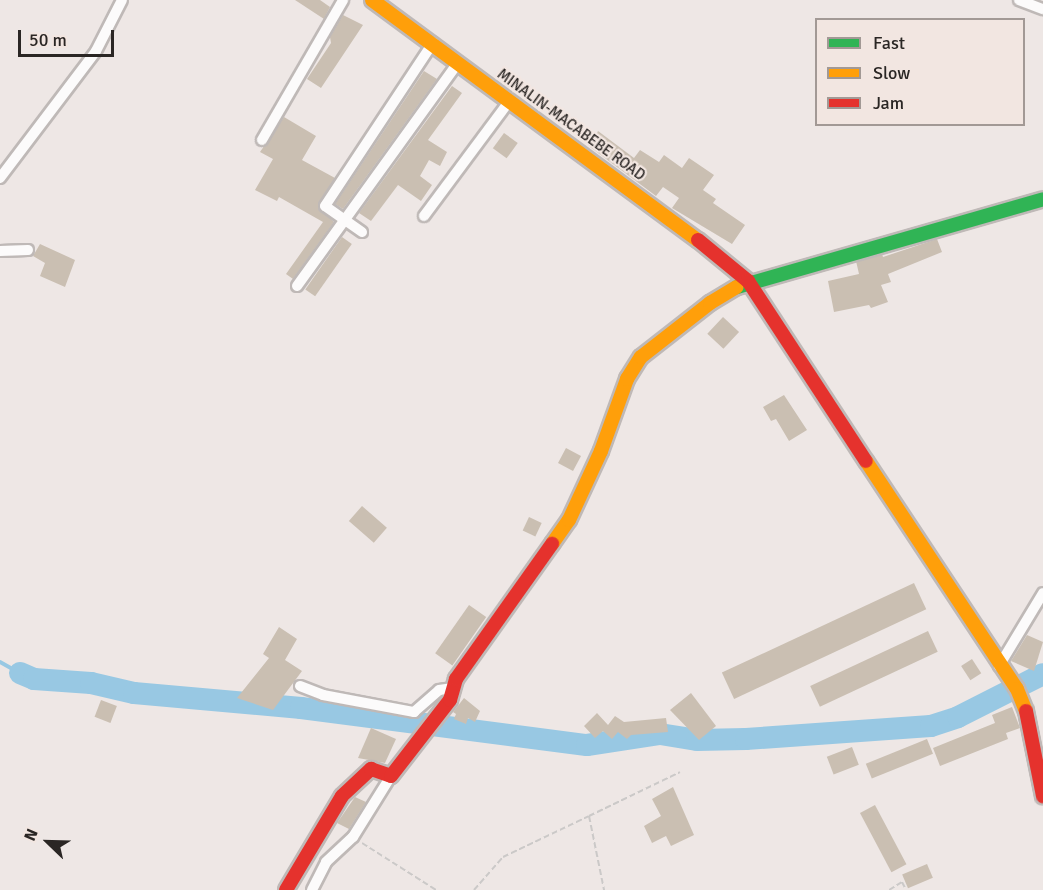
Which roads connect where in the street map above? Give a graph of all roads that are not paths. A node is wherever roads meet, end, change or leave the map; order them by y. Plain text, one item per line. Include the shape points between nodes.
1 (122, 0) edge
2 (343, 0) edge
3 (372, 0) edge
4 (1019, 0) edge
5 (1043, 9) edge
6 (433, 43) junction
7 (457, 64) junction
8 (510, 100) junction
9 (261, 140) dead end
10 (0, 178) edge
11 (1043, 199) edge
12 (424, 216) dead end
13 (344, 221) junction
14 (362, 232) dead end
15 (28, 250) dead end
16 (0, 251) edge
17 (748, 281) junction
18 (297, 286) dead end
19 (1043, 593) edge
20 (999, 666) junction
21 (300, 686) dead end
22 (451, 694) junction
23 (391, 776) junction
24 (1043, 796) edge
25 (286, 890) edge
26 (312, 890) edge

1 - 10 street via 96,51
2 - 9 street
3 - 6 street, MINALIN-MACABEBE ROAD
4 - 5 street
6 - 7 street, MINALIN-MACABEBE ROAD
6 - 13 street via 325,206
7 - 8 street, MINALIN-MACABEBE ROAD
7 - 13 street
8 - 12 street
8 - 17 street, MINALIN-MACABEBE ROAD
11 - 17 street
13 - 14 street
13 - 18 street
15 - 16 street
17 - 20 street, MINALIN-MACABEBE ROAD via 970,616
17 - 22 street via 710,303 641,357 623,388 601,451 569,520 501,612
19 - 20 street
20 - 24 street, MINALIN-MACABEBE ROAD via 1017,689 1027,715
21 - 22 street via 323,695 414,712 439,690
22 - 23 street via 427,733
23 - 25 street via 370,769 342,796
23 - 26 street via 352,837 326,862

